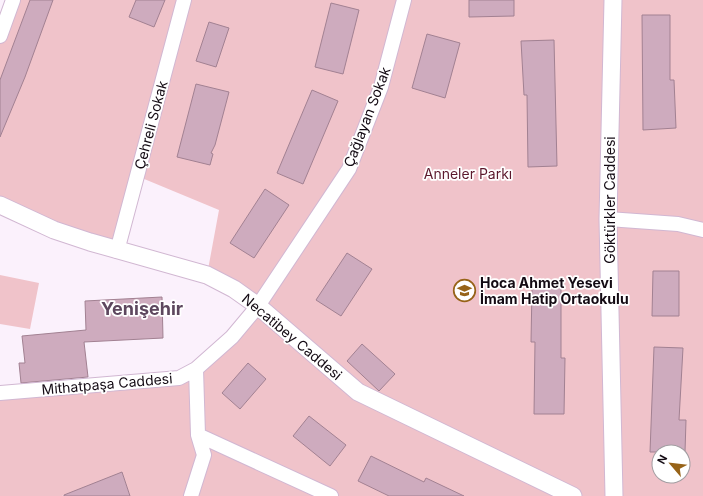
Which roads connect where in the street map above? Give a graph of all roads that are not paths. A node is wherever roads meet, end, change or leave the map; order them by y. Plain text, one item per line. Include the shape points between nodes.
1 (13, 0) edge
2 (184, 0) edge
3 (404, 0) edge
4 (613, 0) edge
5 (0, 36) edge
6 (0, 205) edge
7 (608, 219) junction
8 (703, 230) edge
9 (117, 251) junction
10 (258, 306) junction
11 (196, 369) junction
12 (0, 393) edge
13 (198, 435) junction
14 (191, 496) edge
15 (332, 496) edge
16 (573, 496) edge
17 (614, 496) edge

1 - 5 street
2 - 9 street, Çehreli Sokak
3 - 10 street, Çağlayan Sokak via 381,87 349,169
4 - 7 street, Göktürkler Caddesi
6 - 9 street, Necatibey Caddesi via 54,230
7 - 8 street via 678,224
7 - 17 street, Göktürkler Caddesi
9 - 10 street, Necatibey Caddesi via 207,275 234,289
10 - 11 street, Mithatpaşa Caddesi via 232,338
10 - 16 street, Necatibey Caddesi via 358,392
11 - 12 street, Mithatpaşa Caddesi via 178,378
11 - 13 street
13 - 14 street via 204,455
13 - 15 street

